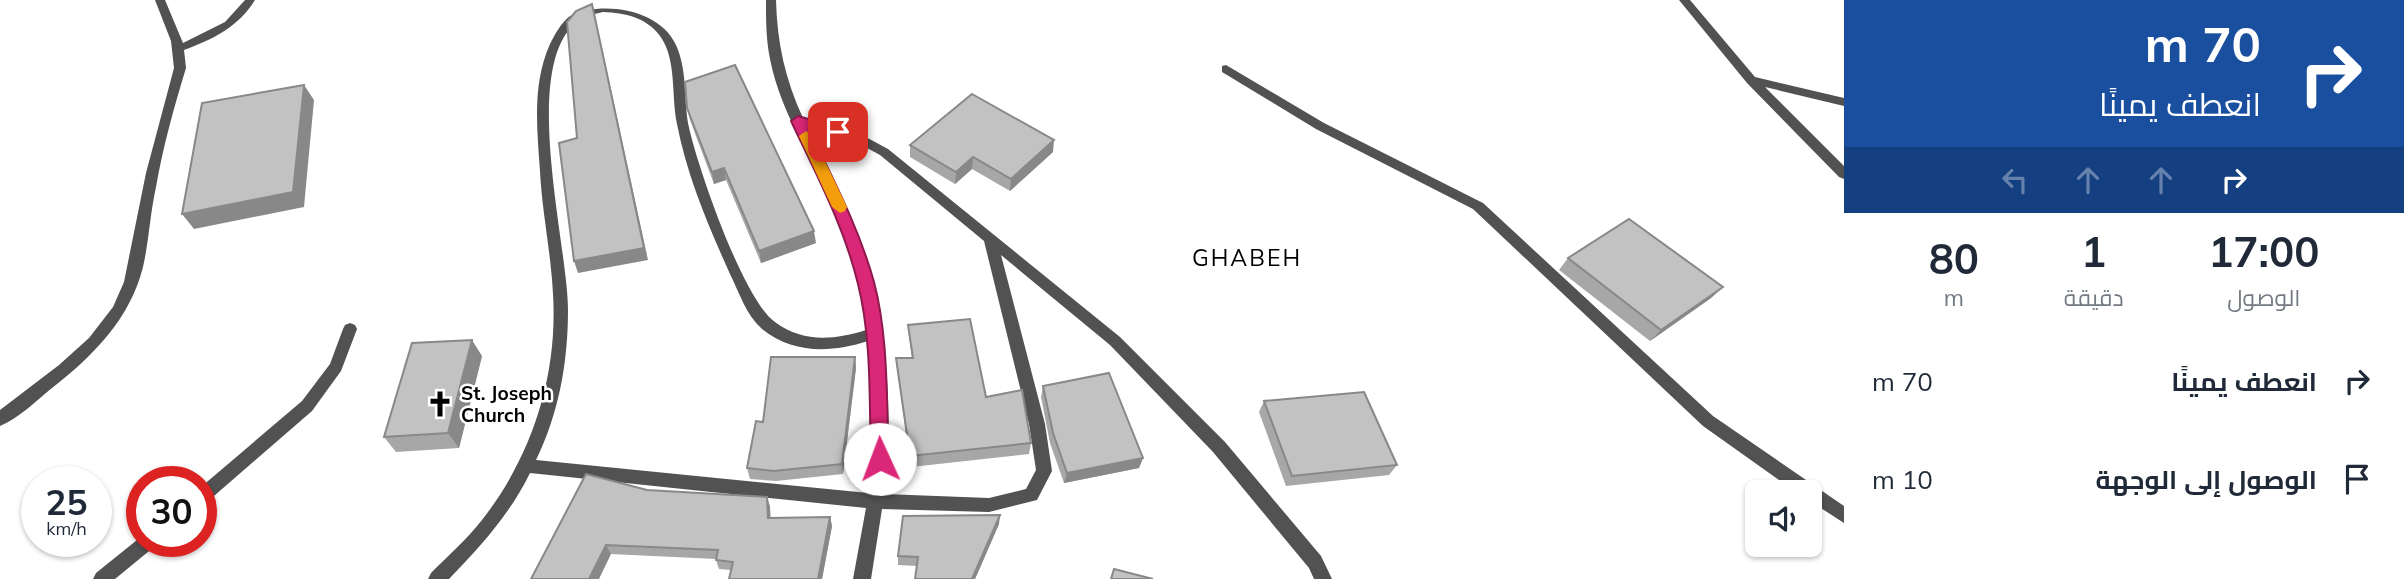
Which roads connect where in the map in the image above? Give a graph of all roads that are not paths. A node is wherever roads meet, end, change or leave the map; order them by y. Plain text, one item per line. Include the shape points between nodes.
1 (160, 0) edge
2 (250, 0) edge
3 (771, 0) edge
4 (1685, 0) edge
5 (610, 3) edge
6 (180, 48) junction
7 (1226, 69) dead end
8 (1751, 80) junction
9 (1844, 102) edge
10 (798, 121) junction
11 (1844, 174) edge
12 (990, 239) junction
13 (350, 329) dead end
14 (875, 334) junction
15 (0, 419) edge
16 (527, 466) junction
17 (1792, 480) edge
18 (217, 483) edge
19 (1822, 501) edge
20 (874, 502) junction
21 (1844, 515) edge
22 (129, 557) edge
23 (102, 579) edge
24 (438, 579) edge
25 (863, 579) edge
26 (1323, 579) edge

1 - 6 street
2 - 6 street via 226,27
3 - 10 street via 769,29 778,74
4 - 8 street
5 - 14 street via 649,19 672,47 683,123 698,177 719,236 762,320 784,336 813,344 845,343
5 - 16 street via 577,16 564,28 546,71 543,109 561,305 561,355 550,408
6 - 15 street via 180,68 149,190 132,285 96,341
7 - 17 street via 1320,126 1478,206 1708,421
8 - 9 street
8 - 11 street
10 - 12 street via 858,138 884,152
10 - 14 street via 847,223 866,284
12 - 20 street via 1037,424 1044,471 1031,495 989,505
12 - 26 street via 1125,350 1219,447 1315,562
13 - 18 street via 336,367 307,406
14 - 20 street via 880,459
16 - 20 street
16 - 24 street via 488,525
19 - 21 street
20 - 25 street
22 - 23 street

